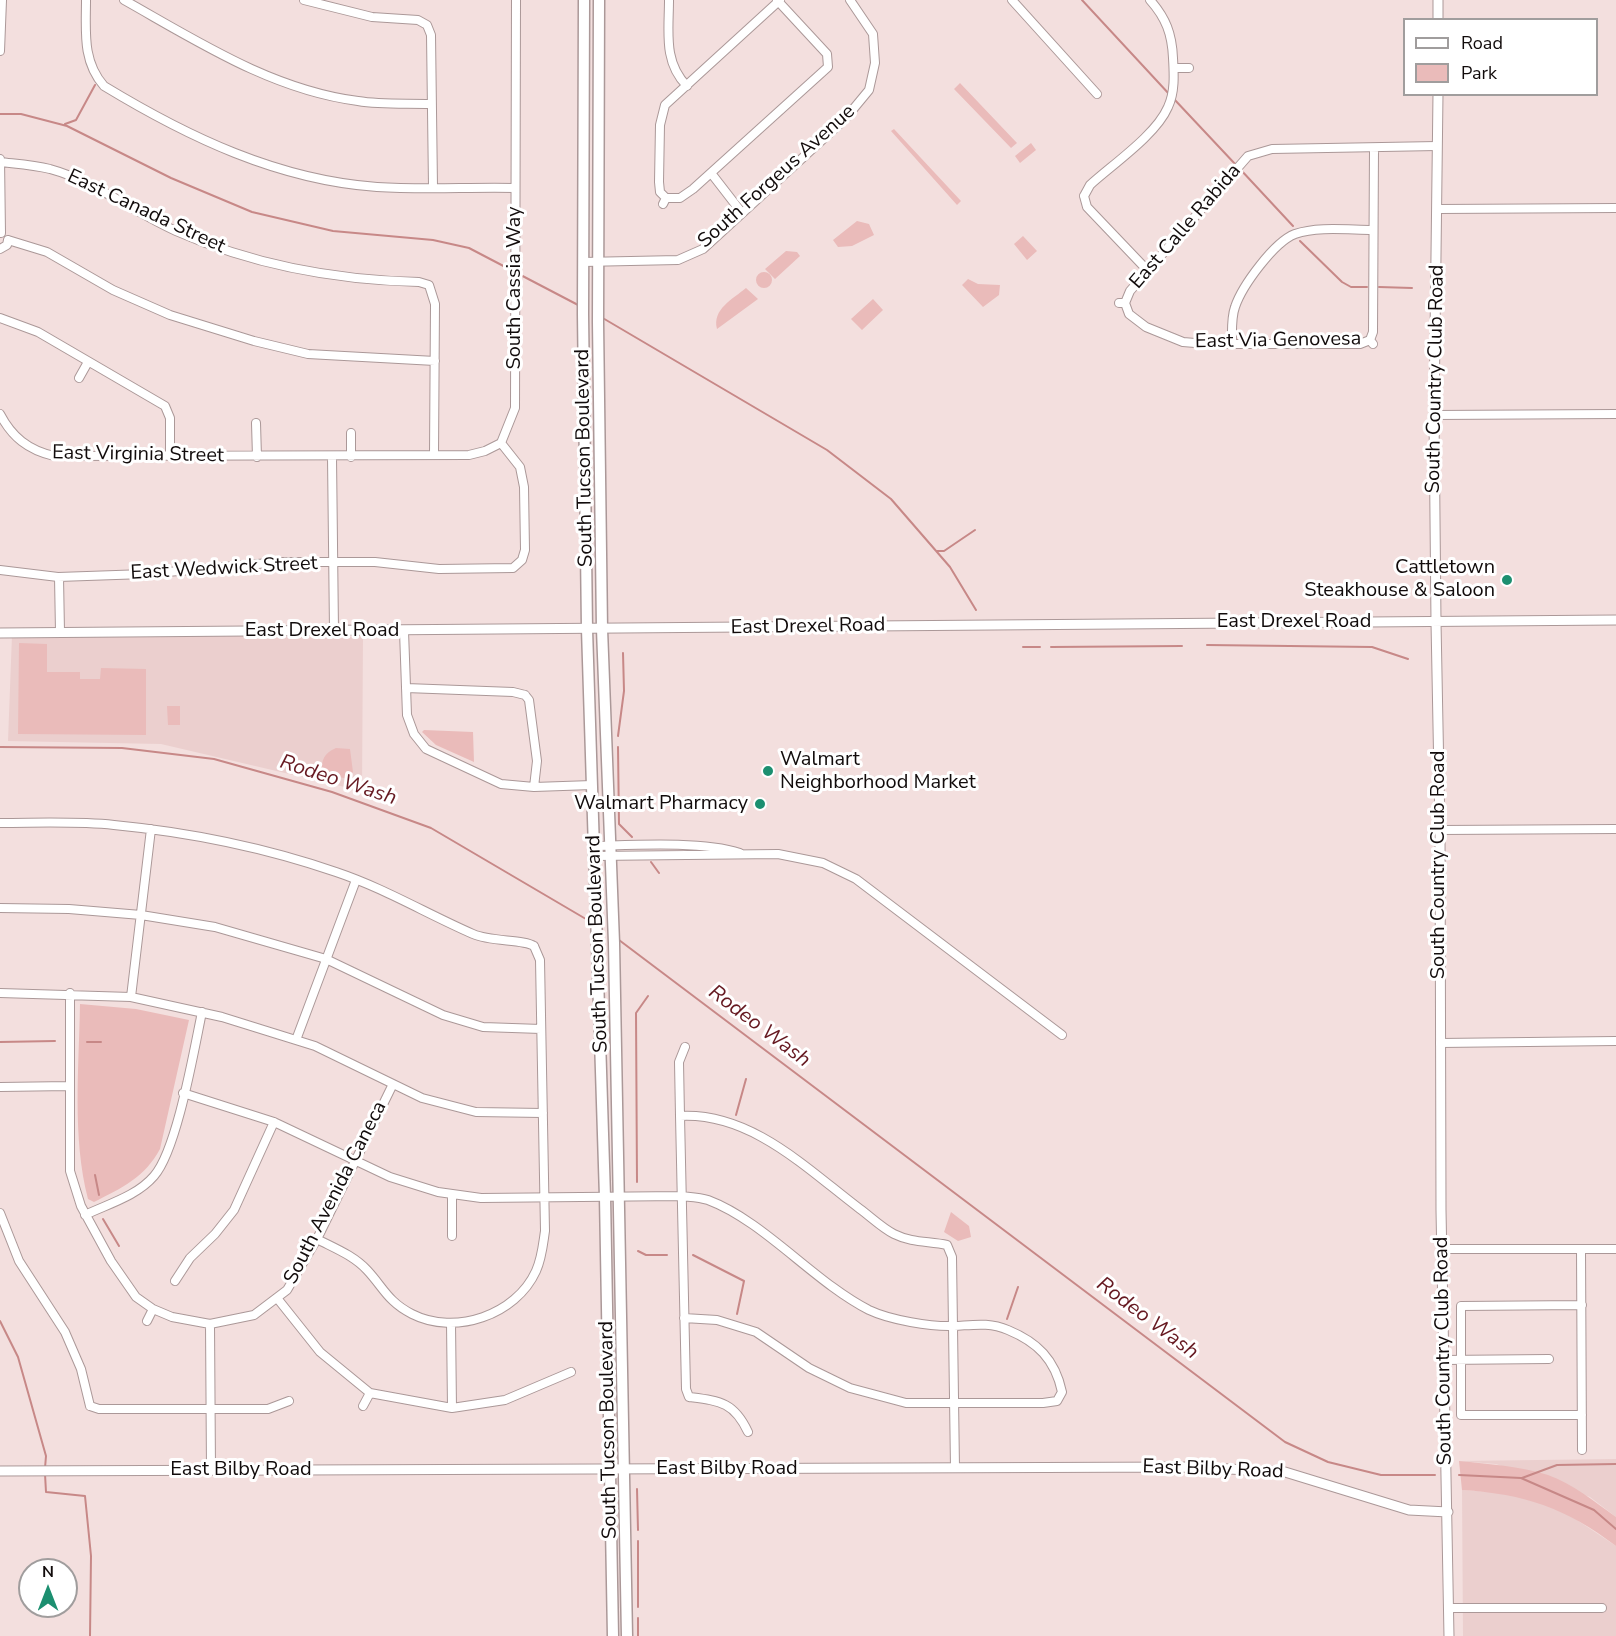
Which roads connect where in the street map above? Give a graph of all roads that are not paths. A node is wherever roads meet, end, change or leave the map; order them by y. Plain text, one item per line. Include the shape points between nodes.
1 (2, 0) edge
2 (86, 0) edge
3 (124, 0) edge
4 (303, 0) edge
5 (516, 0) edge
6 (584, 0) edge
7 (599, 0) edge
8 (669, 0) edge
9 (778, 0) edge
10 (1012, 0) edge
11 (1150, 0) edge
12 (1438, 0) edge
13 (855, 2) edge
14 (1438, 18) edge
15 (0, 51) edge
16 (1174, 68) junction
17 (1189, 68) dead end
18 (687, 86) junction
19 (1097, 94) dead end
20 (1438, 96) edge
21 (431, 104) junction
22 (1437, 146) junction
23 (1374, 148) junction
24 (0, 161) edge
25 (711, 173) junction
26 (433, 187) junction
27 (515, 188) junction
28 (1616, 208) edge
29 (1438, 209) junction
30 (742, 213) junction
31 (1373, 230) junction
32 (0, 233) edge
33 (8, 240) junction
34 (0, 249) edge
35 (583, 262) junction
36 (598, 262) junction
37 (1149, 272) junction
38 (1122, 303) joint
39 (0, 318) edge
40 (1232, 344) junction
41 (435, 361) junction
42 (88, 362) junction
43 (79, 378) dead end
44 (0, 414) edge
45 (1616, 414) edge
46 (1434, 415) junction
47 (256, 423) dead end
48 (351, 433) dead end
49 (501, 443) junction
50 (434, 454) junction
51 (170, 456) junction
52 (257, 457) junction
53 (332, 457) junction
54 (351, 457) junction
55 (333, 562) junction
56 (0, 570) edge
57 (59, 577) junction
58 (1616, 620) edge
59 (1436, 622) junction
60 (602, 629) junction
61 (588, 630) junction
62 (334, 631) junction
63 (404, 631) junction
64 (60, 632) junction
65 (0, 633) edge
66 (406, 688) junction
67 (592, 785) junction
68 (534, 787) junction
69 (0, 823) edge
70 (151, 829) junction
71 (1616, 829) edge
72 (1440, 830) junction
73 (595, 851) junction
74 (610, 851) junction
75 (357, 880) junction
76 (0, 908) edge
77 (141, 915) junction
78 (326, 960) junction
79 (0, 993) edge
80 (70, 993) junction
81 (130, 997) junction
82 (202, 1012) junction
83 (541, 1029) junction
84 (1062, 1035) dead end
85 (296, 1040) junction
86 (1616, 1041) edge
87 (1440, 1043) junction
88 (686, 1047) dead end
89 (393, 1084) junction
90 (69, 1086) junction
91 (0, 1088) edge
92 (183, 1093) junction
93 (543, 1113) junction
94 (680, 1116) junction
95 (274, 1122) junction
96 (354, 1160) junction
97 (452, 1194) junction
98 (681, 1196) junction
99 (605, 1197) junction
100 (620, 1197) junction
101 (544, 1198) junction
102 (0, 1213) edge
103 (85, 1215) junction
104 (452, 1236) dead end
105 (317, 1239) junction
106 (1616, 1249) edge
107 (1442, 1250) junction
108 (1581, 1250) junction
109 (176, 1281) dead end
110 (277, 1298) junction
111 (1582, 1305) junction
112 (153, 1309) junction
113 (684, 1318) junction
114 (147, 1321) dead end
115 (451, 1323) junction
116 (210, 1324) junction
117 (953, 1326) junction
118 (1443, 1359) junction
119 (1461, 1359) junction
120 (1550, 1359) dead end
121 (571, 1372) dead end
122 (370, 1393) junction
123 (289, 1401) dead end
124 (954, 1404) junction
125 (363, 1406) dead end
126 (452, 1408) junction
127 (211, 1410) junction
128 (1582, 1414) junction
129 (748, 1432) dead end
130 (1582, 1450) dead end
131 (955, 1468) junction
132 (610, 1469) junction
133 (623, 1469) junction
134 (211, 1470) junction
135 (0, 1471) edge
136 (1448, 1512) junction
137 (1449, 1608) junction
138 (1602, 1608) dead end
139 (613, 1636) edge
140 (627, 1636) edge
141 (1449, 1636) edge

1 - 15 street
2 - 26 street via 87,54 104,86 196,137 238,156 333,180 377,187
3 - 21 street via 243,67 316,92 358,101
4 - 21 street via 348,13 427,22 431,35
5 - 27 street, South Cassia Way
6 - 35 main road, South Tucson Boulevard
7 - 36 main road, South Tucson Boulevard
8 - 18 street via 671,66
9 - 18 street
9 - 25 street via 827,54 828,67
10 - 19 street
11 - 16 street via 1164,16 1171,33
12 - 14 street
13 - 30 street, South Forgeus Avenue via 873,34 875,63 869,90 844,119
16 - 17 street
16 - 37 street via 1172,96 1164,115 1081,196
18 - 25 street via 665,105 660,125 659,182 664,201 680,198
20 - 22 street, South Country Club Road
21 - 26 street
22 - 23 street, East Calle Rabida
22 - 29 street, South Country Club Road
23 - 31 street
23 - 37 street, East Calle Rabida via 1272,148 1248,156
24 - 32 street
24 - 41 street, East Canada Street via 69,176 142,215 245,257 316,273 433,286
25 - 30 street
26 - 27 street
27 - 49 street, South Cassia Way via 515,408
28 - 29 street
29 - 46 street, South Country Club Road
30 - 36 street, South Forgeus Avenue via 703,249 678,260
31 - 40 street via 1307,231 1278,245 1239,298 1234,309
31 - 40 street, East Via Genovesa via 1371,342
32 - 33 street
33 - 34 street
33 - 41 street via 47,252 113,290 170,315 254,341 308,354
35 - 36 street, South Forgeus Avenue
35 - 61 main road, South Tucson Boulevard
36 - 60 main road, South Tucson Boulevard
37 - 38 street, East Calle Rabida
38 - 40 street, East Via Genovesa via 1130,314 1160,335 1193,344
39 - 42 street via 38,332
41 - 50 street
42 - 43 street
42 - 51 street via 168,407
44 - 51 street, East Virginia Street via 26,446 47,454
45 - 46 street
46 - 59 street, South Country Club Road
47 - 52 street
48 - 54 street
49 - 50 street, East Virginia Street via 469,455
49 - 55 street, East Wedwick Street via 520,467 524,487 525,550 520,565 488,570
50 - 54 street, East Virginia Street
51 - 52 street, East Virginia Street
52 - 53 street, East Virginia Street
53 - 54 street, East Virginia Street
53 - 55 street
55 - 57 street, East Wedwick Street
55 - 62 street
56 - 57 street, East Wedwick Street
57 - 64 street
58 - 59 street, East Drexel Road
59 - 60 street, East Drexel Road
59 - 72 street, South Country Club Road
60 - 61 street, East Drexel Road
60 - 74 main road, South Tucson Boulevard
61 - 63 street, East Drexel Road
61 - 67 main road, South Tucson Boulevard
62 - 63 street, East Drexel Road
62 - 64 street, East Drexel Road
63 - 66 street
64 - 65 street, East Drexel Road
66 - 68 street via 407,715 414,734 426,749 501,783
66 - 68 street via 527,693 537,760
67 - 68 street
67 - 73 main road, South Tucson Boulevard
69 - 70 street
70 - 75 street via 252,849
70 - 77 street
71 - 72 street
72 - 87 street, South Country Club Road
73 - 74 street
73 - 99 main road, South Tucson Boulevard
74 - 84 street via 799,856 841,870
74 - 100 main road, South Tucson Boulevard
75 - 78 street
75 - 83 street via 489,940 537,943
76 - 77 street
77 - 78 street via 215,927
77 - 81 street
78 - 83 street via 443,1015 483,1027
78 - 85 street
79 - 80 street
80 - 81 street
80 - 90 street
81 - 82 street
82 - 85 street
82 - 92 street
83 - 93 street
85 - 89 street
86 - 87 street
87 - 107 street, South Country Club Road
88 - 94 street via 679,1062
89 - 93 street via 422,1098 476,1112
89 - 96 street, South Avenida Caneca
90 - 91 street
90 - 103 street via 70,1171
92 - 95 street
92 - 103 street via 168,1155 154,1177 134,1193
93 - 101 street
94 - 98 street
94 - 117 street via 714,1118 746,1129 772,1142 893,1234 918,1243 947,1245 952,1257
95 - 96 street
95 - 109 street via 234,1210 189,1258
96 - 97 street via 390,1177
96 - 105 street, South Avenida Caneca
97 - 101 street
97 - 104 street
98 - 100 street
98 - 113 street
98 - 117 street via 705,1199 732,1211 847,1298 872,1311 924,1324
99 - 100 street
99 - 101 street
99 - 132 main road, South Tucson Boulevard
100 - 133 main road, South Tucson Boulevard
101 - 115 street via 542,1254 537,1276 506,1307 473,1322
102 - 127 street via 19,1261 65,1332 81,1370 87,1408
103 - 112 street via 136,1297
105 - 110 street, South Avenida Caneca via 287,1290
105 - 115 street via 351,1256 389,1300 413,1315
106 - 108 street
107 - 108 street
107 - 118 street, South Country Club Road
108 - 111 street
110 - 116 street, South Avenida Caneca via 254,1315
110 - 122 street via 320,1352
111 - 119 street via 1461,1306
111 - 128 street
112 - 114 street
112 - 116 street
113 - 124 street via 717,1320 756,1332 809,1368 850,1388 906,1403
113 - 129 street via 689,1396 734,1409
115 - 126 street
116 - 127 street
117 - 124 street
117 - 124 street via 980,1323 1029,1338 1044,1352 1062,1392 1058,1401
118 - 119 street
118 - 136 street, South Country Club Road
119 - 120 street
119 - 128 street via 1461,1415
121 - 126 street via 505,1400
122 - 125 street
122 - 126 street
123 - 127 street via 268,1409
124 - 131 street
127 - 134 street
128 - 130 street
131 - 133 street, East Bilby Road
131 - 136 street, East Bilby Road via 1191,1467 1285,1472 1409,1510
132 - 133 street, East Bilby Road
132 - 134 street, East Bilby Road
132 - 139 main road, South Tucson Boulevard
133 - 140 main road, South Tucson Boulevard
134 - 135 street, East Bilby Road
136 - 137 street, South Country Club Road
137 - 138 street
137 - 141 street, South Country Club Road

